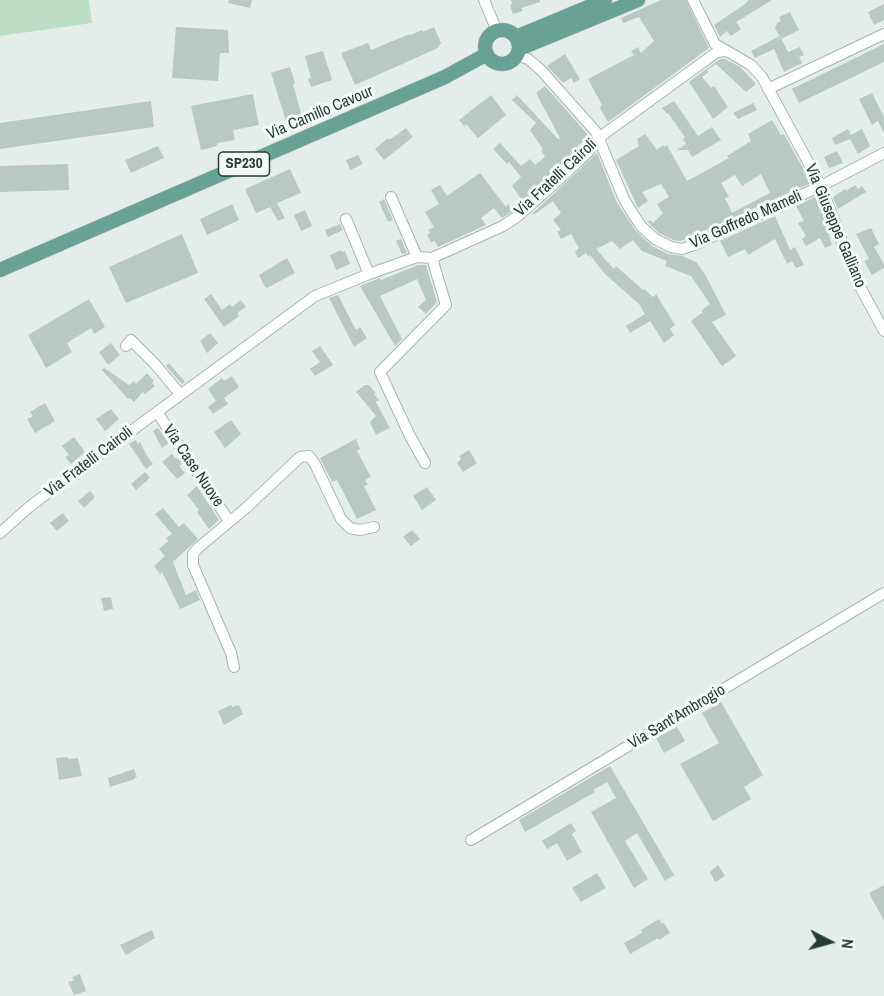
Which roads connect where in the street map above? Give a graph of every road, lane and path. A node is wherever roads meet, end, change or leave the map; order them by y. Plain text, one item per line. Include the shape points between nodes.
1 (484, 0) edge
2 (605, 0) edge
3 (638, 0) edge
4 (693, 0) edge
5 (497, 31) junction
6 (884, 34) edge
7 (517, 47) junction
8 (727, 51) junction
9 (487, 54) junction
10 (768, 89) junction
11 (600, 137) junction
12 (884, 153) edge
13 (821, 186) junction
14 (391, 197) dead end
15 (346, 219) dead end
16 (417, 258) junction
17 (432, 258) junction
18 (0, 270) edge
19 (369, 274) junction
20 (884, 331) edge
21 (126, 346) dead end
22 (180, 394) junction
23 (157, 412) junction
24 (425, 463) dead end
25 (229, 520) junction
26 (374, 527) dead end
27 (0, 533) edge
28 (884, 593) edge
29 (234, 668) dead end
30 (471, 840) dead end

1 - 5 street
2 - 7 main road
3 - 7 main road
4 - 8 street, Via Giuseppe Galliano via 715,44
5 - 7 main road via 508,31
5 - 9 main road via 486,43
6 - 10 street
7 - 9 main road via 509,62 499,63
7 - 11 street, Via Goffredo Mameli
8 - 10 street, Via Giuseppe Galliano via 751,65
8 - 11 street, Via Fratelli Cairoli via 717,52
9 - 18 main road, Via Camillo Cavour / SP230 via 445,77
10 - 13 street, Via Giuseppe Galliano
11 - 13 street, Via Goffredo Mameli via 631,211 655,239 671,247 694,245
11 - 17 street, Via Fratelli Cairoli via 518,216
12 - 13 street, Via Goffredo Mameli
13 - 20 street, Via Giuseppe Galliano via 857,281
14 - 16 street
15 - 19 street
16 - 17 street, Via Fratelli Cairoli
16 - 19 street, Via Fratelli Cairoli
17 - 24 street via 446,305 380,372
19 - 22 street, Via Fratelli Cairoli via 315,296
21 - 22 street via 131,340
22 - 23 street, Via Fratelli Cairoli
23 - 25 street, Via Case Nuove
23 - 27 street, Via Fratelli Cairoli
25 - 26 street, Via Case Nuove via 300,457 309,456 341,519 350,528
25 - 29 street, Via Case Nuove via 193,554
28 - 30 street, Via Sant'Ambrogio

